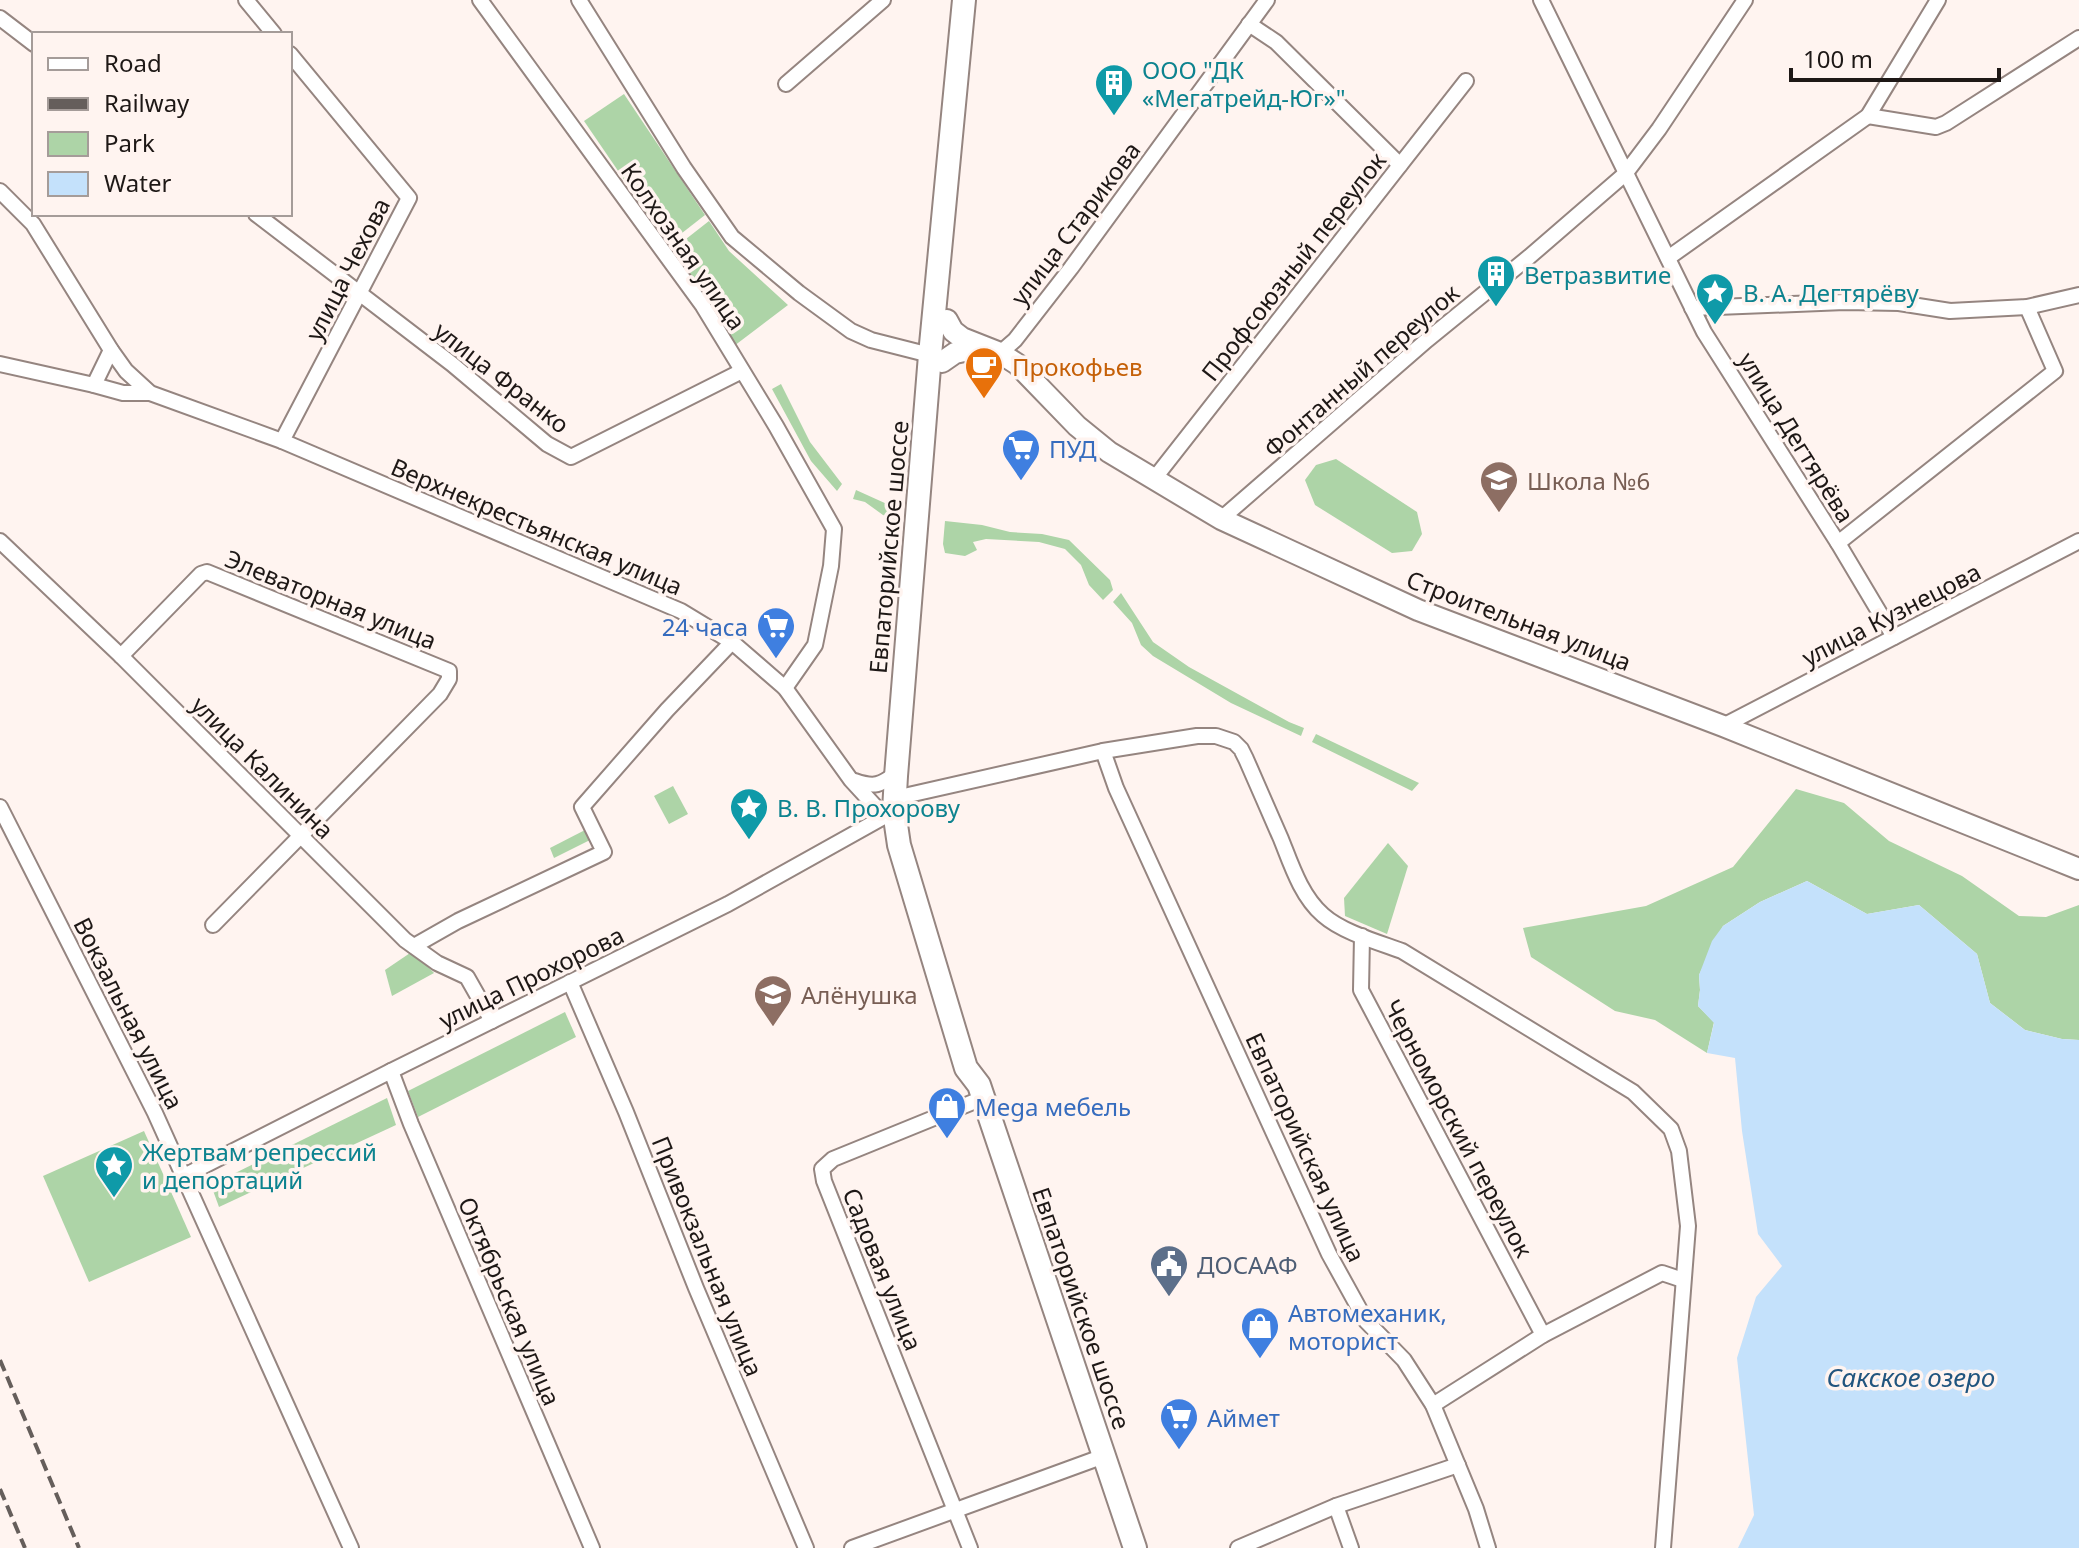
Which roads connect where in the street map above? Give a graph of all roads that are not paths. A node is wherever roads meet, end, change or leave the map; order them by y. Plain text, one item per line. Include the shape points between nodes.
1 (246, 0) edge
2 (480, 0) edge
3 (579, 0) edge
4 (883, 0) edge
5 (964, 0) edge
6 (977, 0) edge
7 (1267, 0) edge
8 (1541, 0) edge
9 (1745, 0) edge
10 (1938, 0) edge
11 (0, 18) edge
12 (1249, 24) junction
13 (272, 32) edge
14 (2079, 38) edge
15 (32, 42) edge
16 (292, 56) edge
17 (1466, 81) dead end
18 (786, 84) dead end
19 (1868, 116) junction
20 (1400, 165) junction
21 (1625, 174) junction
22 (0, 191) edge
23 (259, 216) edge
24 (1668, 258) junction
25 (359, 293) junction
26 (2079, 295) edge
27 (2027, 307) junction
28 (1692, 308) junction
29 (947, 320) junction
30 (111, 350) junction
31 (991, 350) junction
32 (936, 358) junction
33 (0, 364) edge
34 (739, 366) junction
35 (94, 385) junction
36 (150, 393) junction
37 (282, 441) junction
38 (1154, 479) junction
39 (1221, 519) junction
40 (0, 541) edge
41 (2079, 541) edge
42 (1838, 543) junction
43 (1894, 637) junction
44 (732, 642) junction
45 (121, 656) junction
46 (785, 688) junction
47 (1723, 726) junction
48 (1103, 751) junction
49 (897, 773) junction
50 (851, 780) junction
51 (0, 807) edge
52 (894, 808) junction
53 (300, 836) junction
54 (2079, 869) edge
55 (213, 925) dead end
56 (1362, 936) junction
57 (414, 946) junction
58 (570, 982) junction
59 (492, 1021) junction
60 (391, 1071) junction
61 (981, 1092) junction
62 (184, 1176) junction
63 (1683, 1280) junction
64 (1543, 1335) junction
65 (1433, 1405) junction
66 (1104, 1456) junction
67 (1458, 1465) junction
68 (1336, 1506) junction
69 (955, 1511) junction
70 (351, 1548) edge
71 (592, 1548) edge
72 (806, 1548) edge
73 (852, 1548) edge
74 (970, 1548) edge
75 (1135, 1548) edge
76 (1238, 1548) edge
77 (1351, 1548) edge
78 (1488, 1548) edge
79 (1663, 1548) edge

1 - 13 street
2 - 34 street, Колхозная улица via 703,306
3 - 32 street, Колхозная улица via 732,237 851,331
4 - 18 street
5 - 32 main road, Евпаторийское шоссе
6 - 29 main road, Евпаторийское шоссе
7 - 12 street, улица Старикова
8 - 21 street, улица Дегтярёва
9 - 21 street, Фонтанный переулок
10 - 19 street
11 - 15 street
12 - 20 street via 1276,42
12 - 31 street, улица Старикова via 1015,340
14 - 19 street via 1936,127
16 - 25 street, улица Чехова via 409,198
17 - 20 street, Профсоюзный переулок
19 - 24 street
20 - 38 street, Профсоюзный переулок
21 - 24 street, улица Дегтярёва
21 - 39 street, Фонтанный переулок
22 - 30 street, Верхнекрестьянская улица via 33,224
23 - 25 street, улица Франко
24 - 28 street, улица Дегтярёва
25 - 34 street, улица Франко via 547,444 571,457
25 - 37 street, улица Чехова
26 - 27 street
27 - 28 street via 1950,311 1845,302
27 - 42 street via 2055,371
28 - 42 street, улица Дегтярёва
29 - 31 street, Строительная улица via 962,338
29 - 32 main road, Евпаторийское шоссе
30 - 35 street
30 - 36 street, Верхнекрестьянская улица
31 - 32 street via 965,349
31 - 38 street, Строительная улица via 1017,364 1109,452
32 - 49 main road, Евпаторийское шоссе
32 - 52 main road, Евпаторийское шоссе via 908,728
33 - 35 street, Верхнекрестьянская улица
34 - 46 street, Колхозная улица via 834,529 815,645
35 - 36 street, Верхнекрестьянская улица
36 - 37 street, Верхнекрестьянская улица
37 - 44 street, Верхнекрестьянская улица via 681,611
38 - 39 street, Строительная улица
39 - 47 street, Строительная улица via 1418,610
40 - 45 street, улица Калинина
41 - 43 street, улица Кузнецова
42 - 43 street, улица Дегтярёва
43 - 47 street, улица Кузнецова
44 - 46 street, Верхнекрестьянская улица
44 - 57 street via 582,807 604,852
45 - 53 street, улица Калинина
45 - 53 street, Элеваторная улица via 207,572 449,671 440,694
46 - 50 street, Верхнекрестьянская улица
47 - 54 street, Строительная улица
48 - 52 street, улица Прохорова
48 - 56 street, улица Прохорова via 1197,736 1234,742 1309,898 1330,920
48 - 65 street, Евпаторийская улица via 1329,1254 1366,1321 1404,1360
49 - 50 street via 870,787
49 - 52 main road, Евпаторийское шоссе
50 - 52 street, Верхнекрестьянская улица
51 - 62 street, Вокзальная улица
52 - 58 street, улица Прохорова via 728,904
52 - 61 main road, Евпаторийское шоссе via 979,1062
53 - 55 street, Элеваторная улица
53 - 57 street, улица Калинина
56 - 63 street via 1402,951 1633,1092 1671,1129 1679,1151 1688,1226
56 - 64 street, Черноморский переулок via 1361,990
57 - 59 street, улица Калинина via 467,977
58 - 59 street, улица Прохорова
58 - 72 street, Привокзальная улица
59 - 60 street, улица Прохорова
60 - 62 street, улица Прохорова
60 - 71 street, Октябрьская улица
61 - 66 main road, Евпаторийское шоссе
61 - 69 street, Садовая улица via 833,1159 822,1169
62 - 70 street, Вокзальная улица
63 - 64 street via 1662,1273
63 - 79 street
64 - 65 street
65 - 67 street, Евпаторийская улица
66 - 69 street
66 - 75 main road, Евпаторийское шоссе
67 - 68 street
67 - 78 street, Евпаторийская улица
68 - 76 street
68 - 77 street
69 - 73 street
69 - 74 street, Садовая улица

